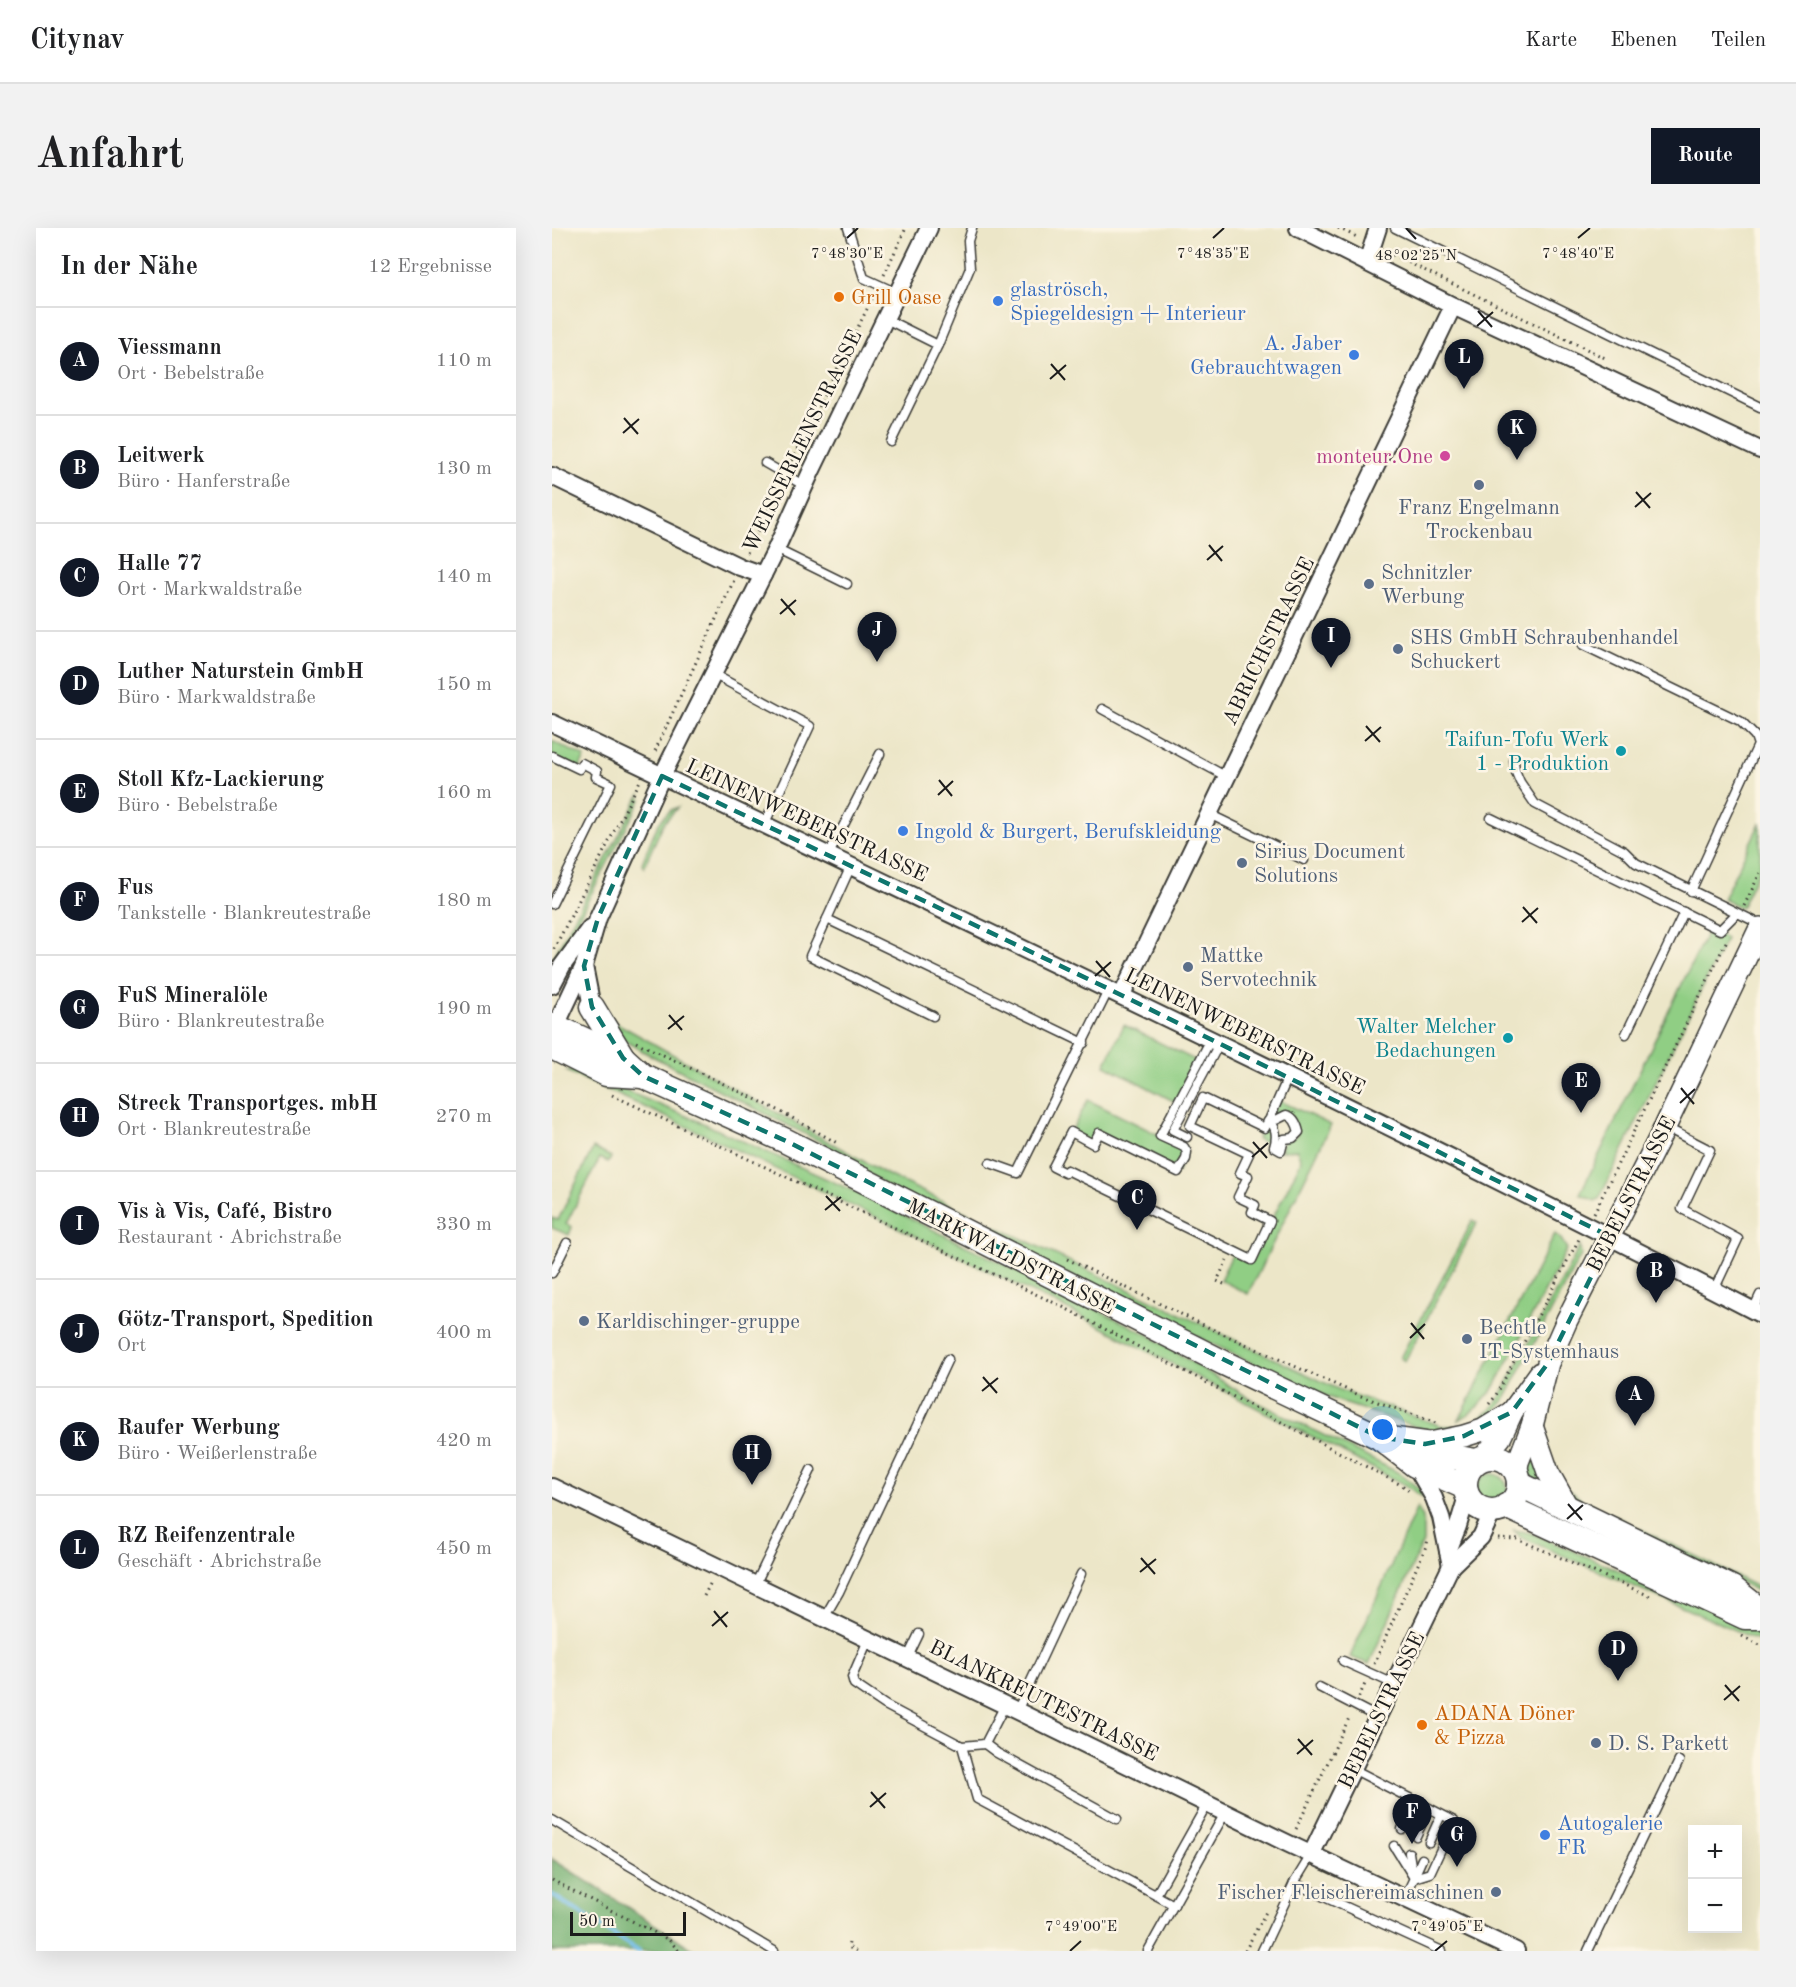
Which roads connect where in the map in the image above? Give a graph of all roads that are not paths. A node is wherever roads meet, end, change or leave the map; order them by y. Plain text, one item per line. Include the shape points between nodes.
1 (848, 228) edge
2 (929, 228) edge
3 (972, 228) edge
4 (1298, 228) edge
5 (1378, 228) edge
6 (1395, 228) edge
7 (1366, 262) junction
8 (897, 293) junction
9 (1453, 306) junction
10 (886, 319) junction
11 (938, 345) junction
12 (1760, 407) edge
13 (891, 442) dead end
14 (1760, 450) edge
15 (765, 463) dead end
16 (552, 476) edge
17 (805, 486) junction
18 (776, 549) junction
19 (763, 575) junction
20 (846, 584) dead end
21 (1583, 645) dead end
22 (713, 674) junction
23 (1102, 709) dead end
24 (552, 723) edge
25 (880, 753) dead end
26 (552, 756) edge
27 (1514, 761) dead end
28 (655, 772) junction
29 (1227, 777) junction
30 (1209, 814) junction
31 (1491, 818) dead end
32 (764, 825) junction
33 (829, 854) junction
34 (1304, 860) dead end
35 (851, 866) junction
36 (1692, 891) junction
37 (552, 904) edge
38 (1684, 912) junction
39 (1738, 914) junction
40 (598, 918) junction
41 (827, 919) junction
42 (1760, 926) edge
43 (584, 966) junction
44 (552, 985) edge
45 (1116, 992) junction
46 (592, 1007) joint
47 (933, 1016) dead end
48 (553, 1033) edge
49 (1626, 1034) dead end
50 (1084, 1042) junction
51 (1220, 1044) junction
52 (628, 1049) junction
53 (643, 1076) junction
54 (1288, 1077) junction
55 (1665, 1127) junction
56 (1169, 1128) junction
57 (1187, 1137) dead end
58 (990, 1163) dead end
59 (1611, 1237) junction
60 (567, 1243) dead end
61 (552, 1273) edge
62 (1714, 1290) junction
63 (1758, 1306) edge
64 (948, 1359) dead end
65 (1548, 1363) junction
66 (1512, 1412) junction
67 (1532, 1426) junction
68 (1379, 1437) junction
69 (1425, 1444) junction
70 (1480, 1460) junction
71 (1415, 1465) junction
72 (811, 1470) dead end
73 (1517, 1479) junction
74 (552, 1487) edge
75 (1466, 1491) junction
76 (1567, 1506) junction
77 (1499, 1509) junction
78 (1449, 1558) junction
79 (1081, 1574) dead end
80 (755, 1585) junction
81 (1760, 1610) edge
82 (1760, 1617) edge
83 (824, 1618) junction
84 (919, 1634) dead end
85 (868, 1640) junction
86 (907, 1659) junction
87 (1342, 1661) dead end
88 (1394, 1684) junction
89 (1319, 1688) dead end
90 (1011, 1708) junction
91 (1377, 1717) junction
92 (985, 1744) junction
93 (962, 1746) junction
94 (1679, 1761) dead end
95 (1353, 1769) junction
96 (1415, 1801) junction
97 (1207, 1804) junction
98 (1429, 1808) junction
99 (1225, 1813) junction
100 (1442, 1815) junction
101 (1117, 1819) dead end
102 (552, 1820) edge
103 (1402, 1829) dead end
104 (1416, 1836) dead end
105 (1430, 1842) dead end
106 (1394, 1846) dead end
107 (1409, 1852) dead end
108 (1311, 1855) junction
109 (1422, 1859) dead end
110 (1414, 1878) junction
111 (1294, 1883) junction
112 (1156, 1895) junction
113 (1404, 1899) junction
114 (1174, 1905) junction
115 (774, 1951) edge
116 (1148, 1951) edge
117 (1262, 1951) edge
118 (1443, 1951) edge
119 (1516, 1951) edge
120 (1588, 1951) edge

1 - 8 lane via 864,278
2 - 8 street, WEISSERLENSTRASSE
3 - 11 lane via 968,241 970,268
4 - 7 street
5 - 7 street
6 - 12 lane
7 - 9 street
8 - 10 street, WEISSERLENSTRASSE
9 - 14 street
9 - 29 street, ABRICHSTRASSE
10 - 11 lane
10 - 17 street, WEISSERLENSTRASSE
11 - 13 lane
15 - 17 lane
16 - 19 street, WEISSERLENSTRASSE
17 - 18 street, WEISSERLENSTRASSE
18 - 19 street, WEISSERLENSTRASSE
18 - 20 lane
19 - 22 street, WEISSERLENSTRASSE
21 - 36 lane via 1740,721 1755,736 1758,745
22 - 28 street, WEISSERLENSTRASSE
22 - 32 lane via 810,726
23 - 29 lane
24 - 28 street
25 - 33 lane
26 - 37 lane via 579,769 582,763 597,771 596,777 611,784
27 - 36 lane via 1520,782 1535,804
28 - 32 street, LEINENWEBERSTRASSE
28 - 40 street, WEISSERLENSTRASSE
29 - 30 street, ABRICHSTRASSE
30 - 34 lane
30 - 45 street, ABRICHSTRASSE
31 - 38 lane
32 - 33 street, LEINENWEBERSTRASSE
33 - 35 street, LEINENWEBERSTRASSE
35 - 41 lane
35 - 45 street, LEINENWEBERSTRASSE
36 - 39 lane
38 - 39 lane via 1720,930
38 - 49 lane
39 - 42 lane
40 - 43 street, WEISSERLENSTRASSE
40 - 44 street, WEISSERLENSTRASSE
41 - 47 lane via 810,956
41 - 50 lane
42 - 55 street, BEBELSTRASSE
43 - 46 street
43 - 48 street, WEISSERLENSTRASSE
45 - 50 lane
45 - 51 street, LEINENWEBERSTRASSE
46 - 52 main road
48 - 52 main road, MARKWALDSTRASSE
48 - 53 main road, MARKWALDSTRASSE via 606,1074
50 - 58 lane via 1018,1173
51 - 54 street, LEINENWEBERSTRASSE
51 - 56 lane
52 - 53 main road, MARKWALDSTRASSE
53 - 68 main road, MARKWALDSTRASSE via 786,1141 1203,1353
54 - 56 lane via 1270,1118 1290,1115 1299,1132 1284,1139 1281,1151 1274,1147 1277,1140 1270,1122 1265,1128 1203,1098 1190,1126 1250,1154 1240,1173 1248,1176 1238,1197 1255,1205 1252,1212 1270,1221 1252,1260 1067,1170 1065,1173 1053,1167 1071,1132 1093,1144 1098,1133 1178,1172 1187,1152 1160,1136
54 - 59 street, LEINENWEBERSTRASSE
55 - 59 street, BEBELSTRASSE
55 - 62 lane via 1710,1150 1682,1209 1738,1239
56 - 57 lane
59 - 62 street, LEINENWEBERSTRASSE
59 - 65 street, BEBELSTRASSE
60 - 61 lane
62 - 63 street, LEINENWEBERSTRASSE
64 - 83 lane
65 - 66 street, BEBELSTRASSE
65 - 67 street, BEBELSTRASSE
66 - 69 street via 1483,1430
66 - 70 street, BEBELSTRASSE via 1500,1438
67 - 73 street, BEBELSTRASSE via 1518,1462
67 - 76 street via 1548,1472
68 - 69 main road, MARKWALDSTRASSE
68 - 71 main road, MARKWALDSTRASSE
69 - 70 main road, MARKWALDSTRASSE via 1453,1457
70 - 73 main road via 1499,1458 1512,1467
70 - 75 main road via 1469,1468
71 - 75 main road, MARKWALDSTRASSE
71 - 78 street via 1441,1517
72 - 80 lane
73 - 76 main road
73 - 77 main road via 1515,1496
74 - 80 street, BLANKREUTESTRASSE
75 - 77 main road via 1474,1504 1483,1509
75 - 78 street, BEBELSTRASSE
76 - 81 main road via 1732,1588
77 - 78 street, BEBELSTRASSE via 1481,1536
77 - 82 main road via 1745,1617
78 - 88 street, BEBELSTRASSE
79 - 90 lane
80 - 83 street, BLANKREUTESTRASSE
83 - 85 street, BLANKREUTESTRASSE
84 - 86 lane
85 - 86 street, BLANKREUTESTRASSE
85 - 93 lane via 852,1677 854,1684
86 - 90 street, BLANKREUTESTRASSE
87 - 88 lane
88 - 91 street, BEBELSTRASSE
89 - 91 lane
90 - 92 lane
90 - 97 street, BLANKREUTESTRASSE
91 - 95 street, BEBELSTRASSE
92 - 93 lane
92 - 101 lane
93 - 112 lane via 977,1799
94 - 120 lane
95 - 96 lane
95 - 108 street, BEBELSTRASSE
96 - 98 lane
96 - 103 lane
97 - 99 street, BLANKREUTESTRASSE
97 - 112 lane
98 - 100 lane
98 - 104 lane
99 - 108 street, BLANKREUTESTRASSE
99 - 114 lane
100 - 105 lane
100 - 110 lane via 1454,1821 1430,1874
102 - 115 lane
106 - 110 lane
107 - 110 lane
108 - 111 lane
108 - 113 street, BLANKREUTESTRASSE
109 - 110 lane
110 - 113 lane
111 - 117 lane
111 - 118 lane
112 - 114 lane
113 - 119 street, BLANKREUTESTRASSE
114 - 116 lane

